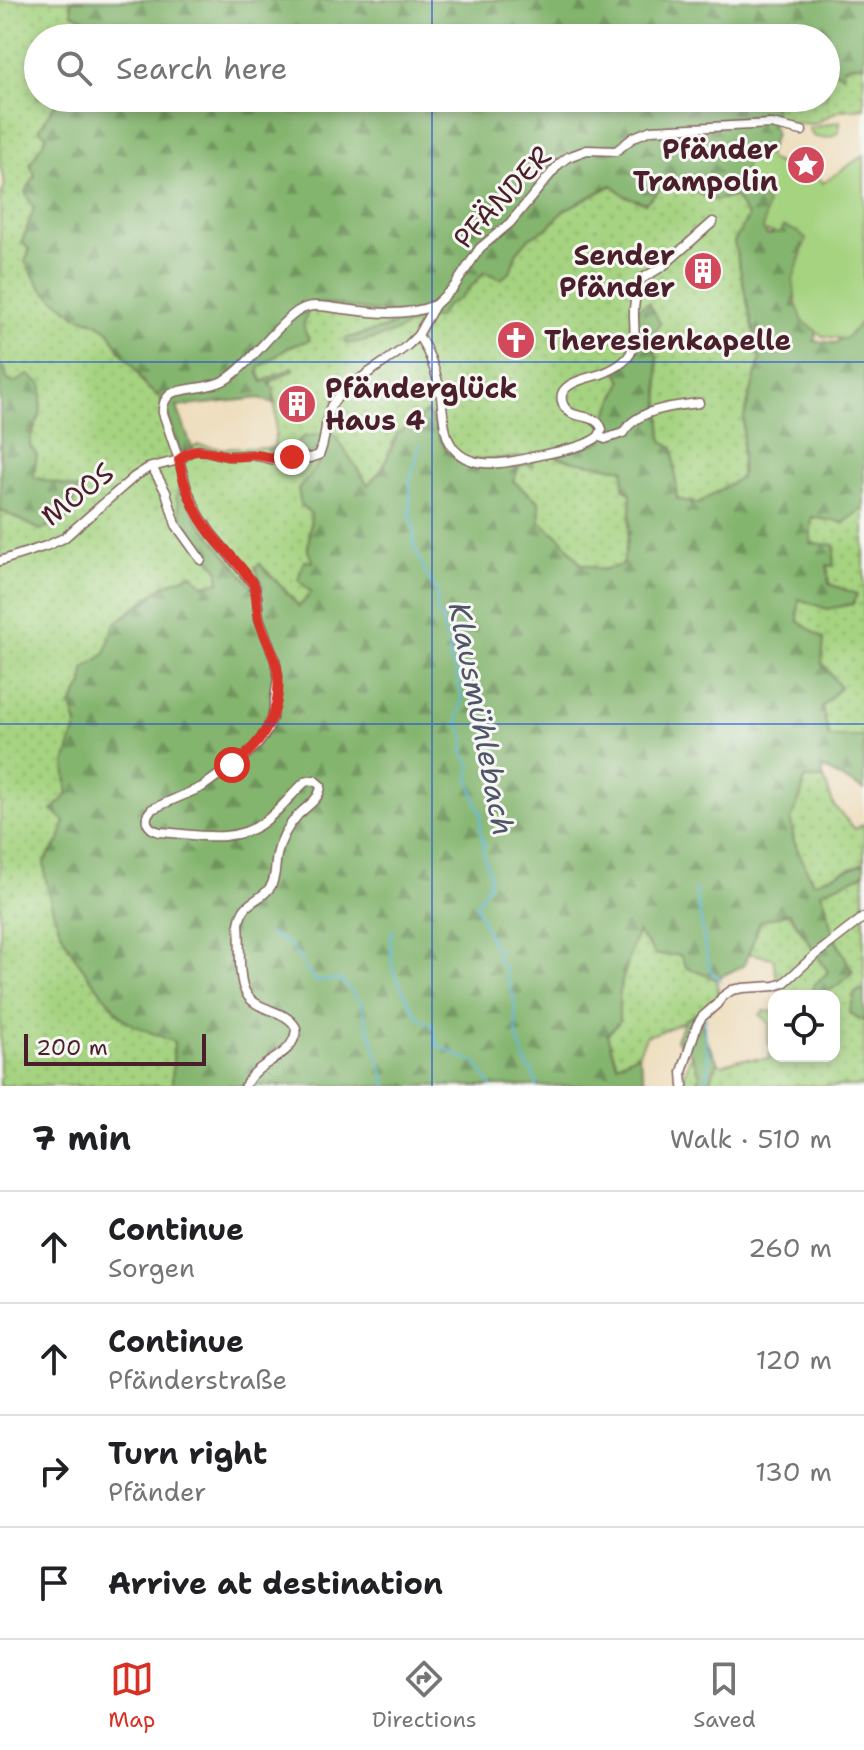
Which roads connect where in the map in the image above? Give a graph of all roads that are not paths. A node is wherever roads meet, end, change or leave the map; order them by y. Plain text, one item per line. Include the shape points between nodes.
1 (802, 131) dead end
2 (713, 222) dead end
3 (435, 305) junction
4 (418, 335) junction
5 (699, 403) dead end
6 (599, 436) junction
7 (179, 460) junction
8 (152, 467) junction
9 (201, 560) dead end
10 (0, 561) edge
11 (864, 917) edge
12 (245, 1086) edge
13 (683, 1086) edge

1 - 3 street, PFÄNDER via 771,124 651,130 616,151 587,150 568,157 510,223 480,248
2 - 6 street via 640,280 628,357 615,368 571,384 563,394 567,410 600,423
3 - 4 street, PFÄNDER
3 - 7 street via 384,313 313,306 298,311 227,379 167,397 163,413
4 - 6 street via 433,365 447,437 465,458 508,463
4 - 7 street, PFÄNDER via 340,395 329,412 321,451 314,457 275,460 199,449
5 - 6 street via 653,412 628,424 623,433
7 - 8 street, MOOS
7 - 12 street via 199,515 254,585 278,683 271,722 242,759 196,791 152,809 146,820 150,829 160,832 238,834 265,822 305,782 314,780 321,786 284,836 271,885 241,915 244,991 296,1028 288,1049 253,1073
8 - 9 street via 176,525
8 - 10 street, MOOS via 64,538
11 - 13 street via 784,983 732,990 722,997 697,1025 682,1072

